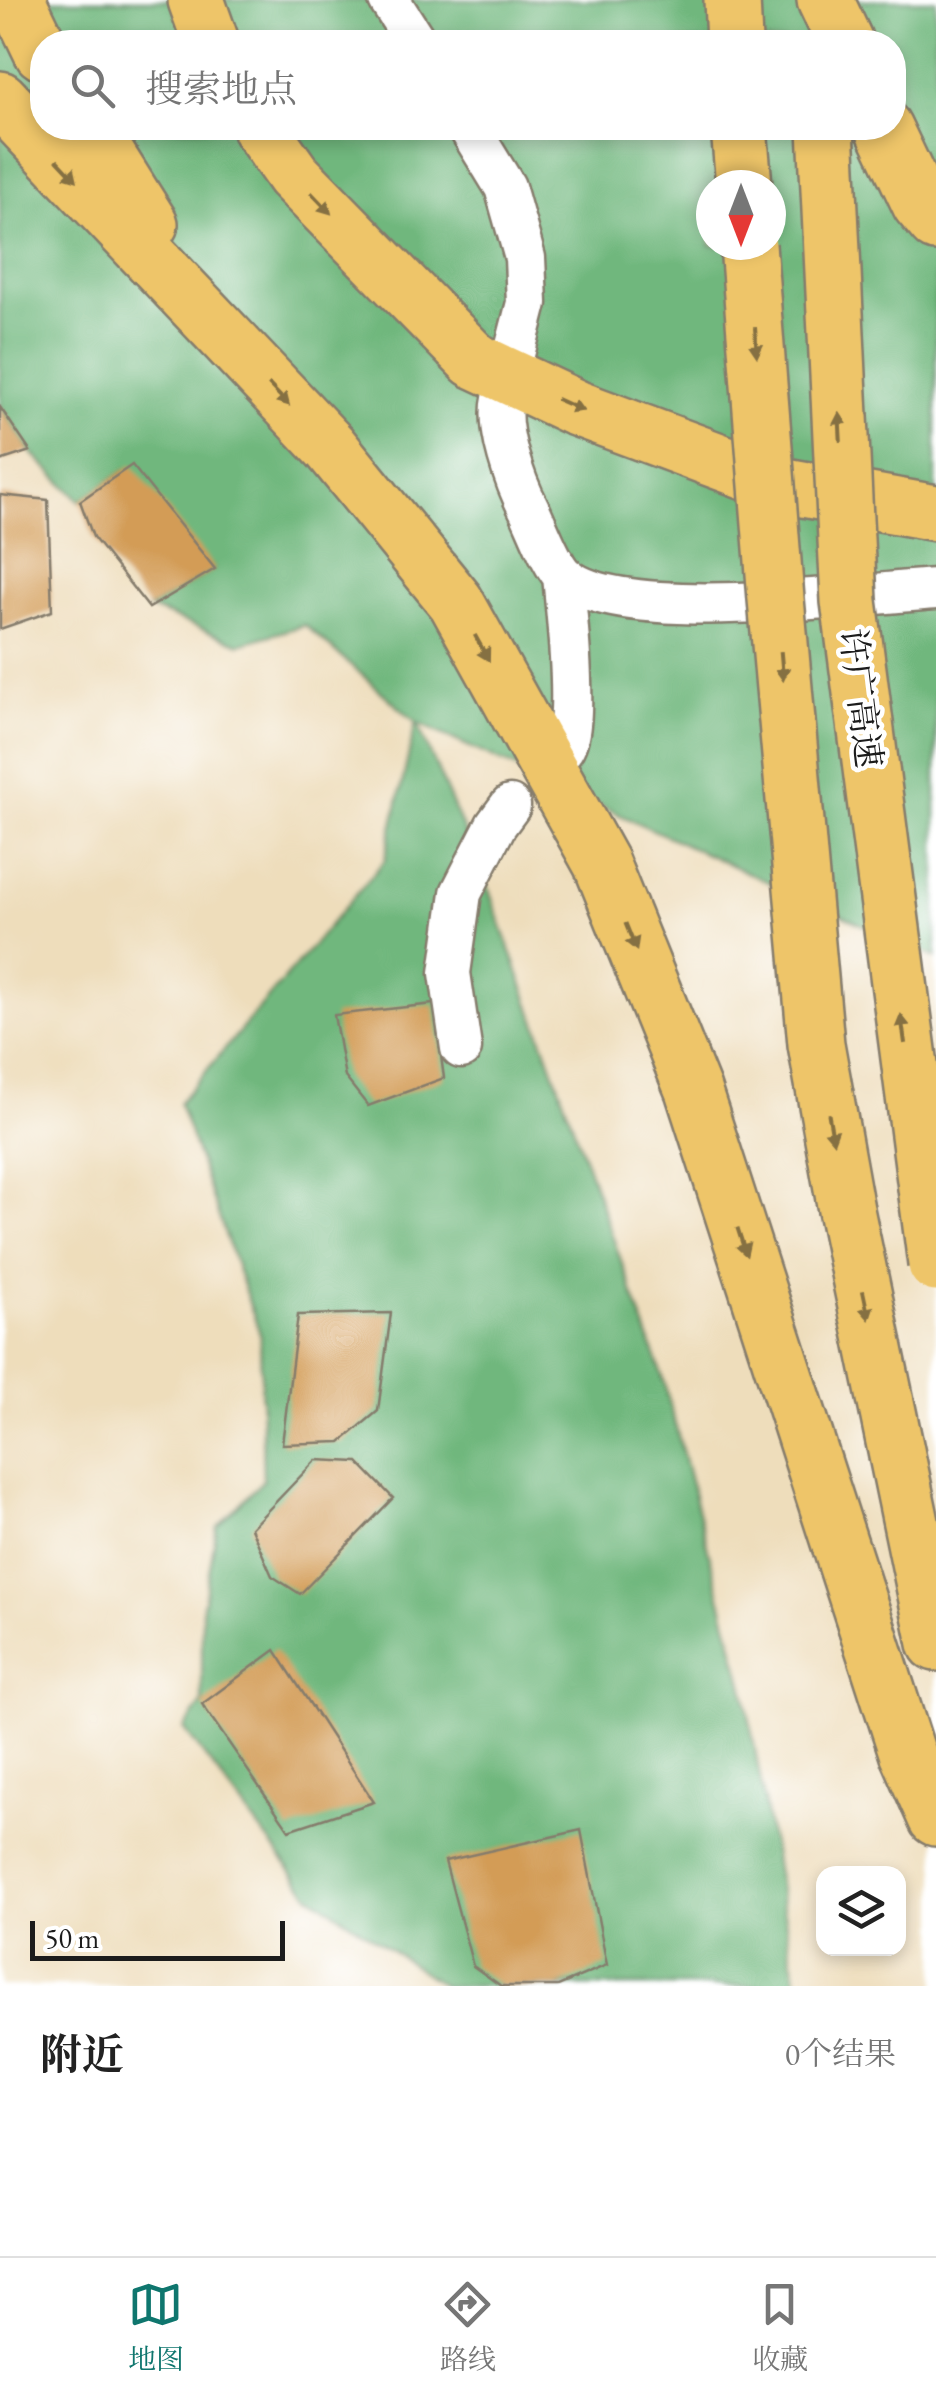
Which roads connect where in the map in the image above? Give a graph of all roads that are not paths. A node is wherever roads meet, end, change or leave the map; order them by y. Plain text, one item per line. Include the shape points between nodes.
1 (17, 0) edge
2 (196, 0) edge
3 (388, 0) edge
4 (732, 0) edge
5 (822, 0) edge
6 (207, 30) edge
7 (408, 30) edge
8 (733, 30) edge
9 (822, 30) edge
10 (838, 30) edge
11 (30, 32) edge
12 (0, 99) edge
13 (30, 131) edge
14 (38, 140) edge
15 (97, 140) edge
16 (269, 140) edge
17 (477, 140) edge
18 (740, 140) edge
19 (827, 140) edge
20 (890, 140) edge
21 (743, 170) edge
22 (928, 214) edge
23 (749, 260) edge
24 (212, 325) junction
25 (514, 354) dead end
26 (504, 399) dead end
27 (936, 512) edge
28 (563, 576) junction
29 (936, 589) edge
30 (563, 748) dead end
31 (510, 806) dead end
32 (461, 1048) dead end
33 (936, 1264) edge
34 (936, 1642) edge
35 (936, 1818) edge

1 - 11 highway
2 - 6 highway
3 - 7 lane
4 - 8 highway
5 - 9 highway
5 - 10 highway
12 -> 13 highway
14 -> 24 highway
15 - 24 highway
16 -> 27 highway via 294,175 474,360 576,408 786,486
17 - 25 lane via 506,187 525,258 527,302
18 - 21 highway
33 -> 19 highway, 许广高速, bridge via 848,601
20 - 22 highway
23 -> 34 highway, bridge via 816,1044
24 -> 35 highway via 330,447 456,602 601,863 693,1090 907,1752
26 - 28 lane via 500,414 518,489
28 - 29 lane via 608,596 705,605
28 - 30 lane via 570,657
31 - 32 lane via 461,893 450,973

